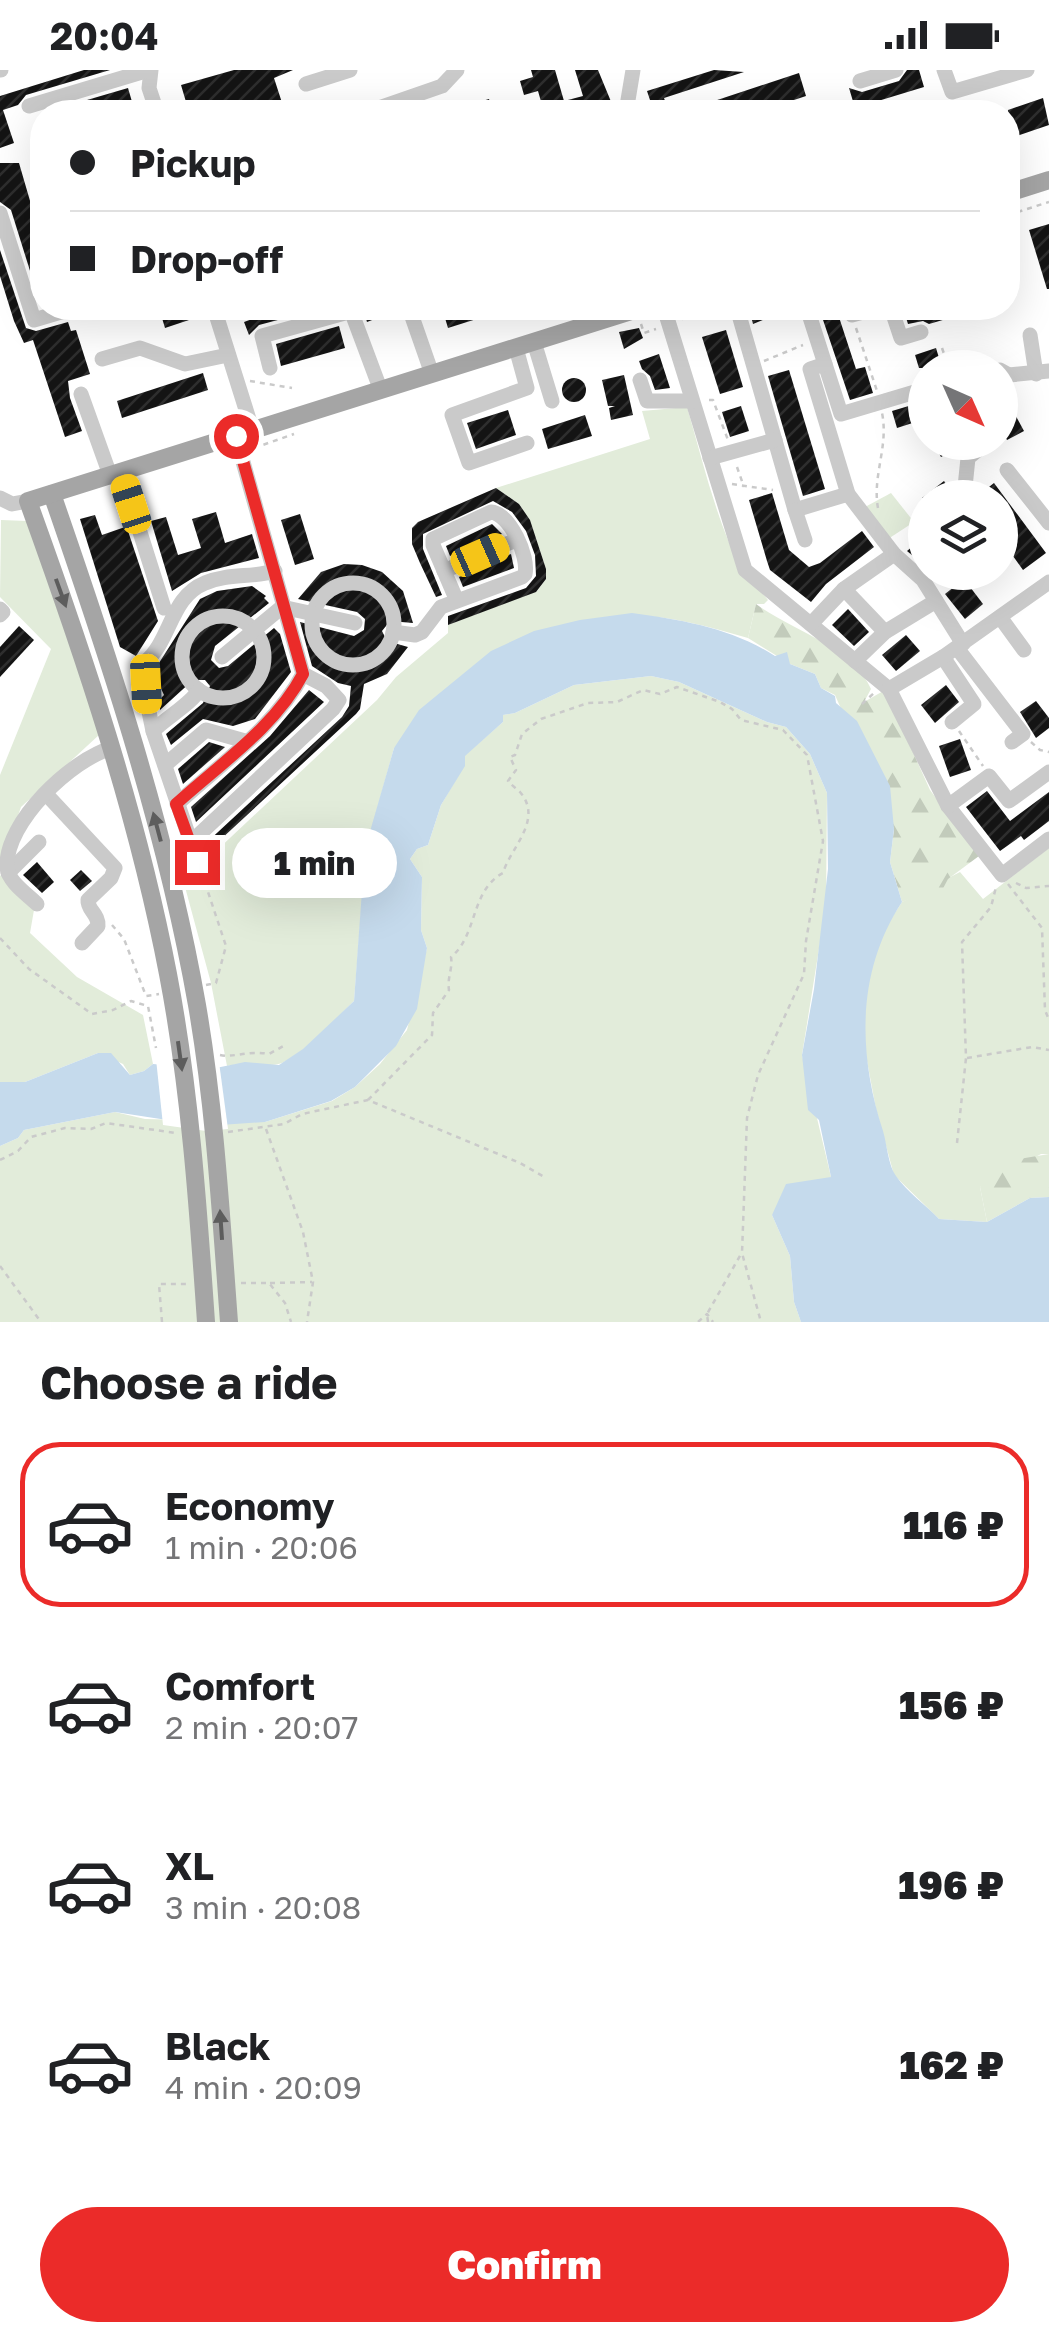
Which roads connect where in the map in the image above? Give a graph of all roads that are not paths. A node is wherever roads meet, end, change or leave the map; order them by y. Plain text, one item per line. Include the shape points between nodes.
1 (350, 70) edge
2 (458, 70) edge
3 (633, 70) edge
4 (896, 70) edge
5 (944, 70) edge
6 (144, 71) edge
7 (1022, 71) edge
8 (439, 78) edge
9 (860, 81) dead end
10 (306, 84) dead end
11 (49, 100) edge
12 (153, 100) edge
13 (392, 100) edge
14 (628, 100) edge
15 (1049, 180) edge
16 (1020, 189) edge
17 (0, 213) edge
18 (30, 307) edge
19 (218, 320) edge
20 (315, 320) edge
21 (355, 320) edge
22 (413, 320) edge
23 (585, 320) edge
24 (668, 320) edge
25 (741, 320) edge
26 (811, 320) edge
27 (895, 320) edge
28 (921, 332) dead end
29 (1030, 335) dead end
30 (525, 345) junction
31 (228, 355) junction
32 (102, 358) dead end
33 (825, 364) junction
34 (270, 368) dead end
35 (1042, 372) edge
36 (432, 374) junction
37 (640, 380) dead end
38 (382, 390) junction
39 (81, 394) dead end
40 (908, 394) edge
41 (692, 400) junction
42 (552, 401) dead end
43 (245, 434) junction
44 (775, 440) junction
45 (528, 444) dead end
46 (710, 458) junction
47 (1007, 470) dead end
48 (116, 474) junction
49 (52, 494) junction
50 (848, 494) junction
51 (0, 498) edge
52 (28, 501) junction
53 (795, 510) junction
54 (1049, 523) edge
55 (516, 540) junction
56 (804, 540) dead end
57 (894, 554) junction
58 (275, 571) junction
59 (444, 571) junction
60 (1049, 582) edge
61 (844, 589) junction
62 (457, 601) junction
63 (936, 601) junction
64 (282, 607) junction
65 (164, 608) dead end
66 (313, 614) junction
67 (1000, 618) junction
68 (355, 623) dead end
69 (811, 624) junction
70 (254, 630) junction
71 (393, 632) junction
72 (884, 632) junction
73 (954, 650) junction
74 (1024, 650) dead end
75 (222, 657) dead end
76 (855, 661) junction
77 (303, 674) junction
78 (886, 687) junction
79 (199, 690) junction
80 (952, 722) road end
81 (153, 731) junction
82 (1018, 738) road end
83 (245, 741) junction
84 (112, 748) junction
85 (165, 765) junction
86 (1049, 772) edge
87 (47, 795) junction
88 (176, 804) junction
89 (948, 806) junction
90 (1049, 838) edge
91 (39, 842) dead end
92 (190, 844) junction
93 (8, 872) junction
94 (204, 881) dead end
95 (36, 904) dead end
96 (82, 943) dead end
97 (206, 1322) edge
98 (229, 1322) edge

1 - 10 street
2 - 8 street
3 - 14 street
4 - 9 street
5 - 7 street via 952,92
6 - 11 street
6 - 12 street
8 - 13 street
15 - 16 main road
17 - 18 street
19 - 31 street
20 - 34 street via 262,336
21 - 38 street
22 - 36 street
23 - 30 main road
24 - 41 street
25 - 44 street
26 - 33 street
27 - 28 street via 900,338
29 - 35 street
30 - 36 main road
30 - 42 street
30 - 45 street via 527,388 452,416 469,464
31 - 32 street via 185,364 140,348
31 - 43 street
33 - 40 street via 841,414
33 - 50 street via 810,369
36 - 38 main road
37 - 41 street via 647,401
38 - 43 main road
39 - 48 street
41 - 46 street
43 - 48 main road
43 - 58 street
44 - 46 street
44 - 53 street
46 - 69 street via 745,570
47 - 54 street
48 - 49 main road
48 - 65 street
49 - 52 main road
98 -> 49 main road via 214,1133 171,880 134,740
50 - 53 street
50 - 57 street
51 - 52 street
52 -> 84 main road
53 - 56 street
55 - 59 street
55 - 59 street via 495,512 436,536 432,542
55 - 62 street via 526,574
57 - 61 street
57 - 63 street
58 - 64 street
58 - 81 street via 215,579 182,600 145,662
59 - 62 street
60 - 67 street
61 - 69 street
61 - 72 street
62 - 71 street via 441,607 416,636
63 - 72 street
63 - 73 street
64 - 66 street
64 - 70 street
64 - 77 street
66 - 68 street
66 - 71 street via 328,590 364,584 391,608
66 - 71 street via 317,646 348,665 372,661
67 - 73 street
67 - 74 street
69 - 76 street
70 - 75 street
70 - 79 street via 264,665 252,686 230,698
70 - 79 street via 234,617 198,623 182,655
72 - 76 street
73 - 78 street
73 - 80 street via 974,704
73 - 82 street
76 - 78 street
77 - 83 street
77 - 92 street via 334,692 337,704
78 - 89 street
79 - 81 street
81 - 85 street
83 - 85 street via 206,730
83 - 88 street
84 - 87 street via 82,760
84 -> 97 main road via 165,960 189,1123
85 - 88 street
86 - 89 street via 1008,801 989,776
87 - 93 street via 20,820
87 - 96 street via 116,868 88,900 98,922
88 - 92 street
89 - 90 street via 1002,874
91 - 93 street
92 - 94 street
93 - 95 street

